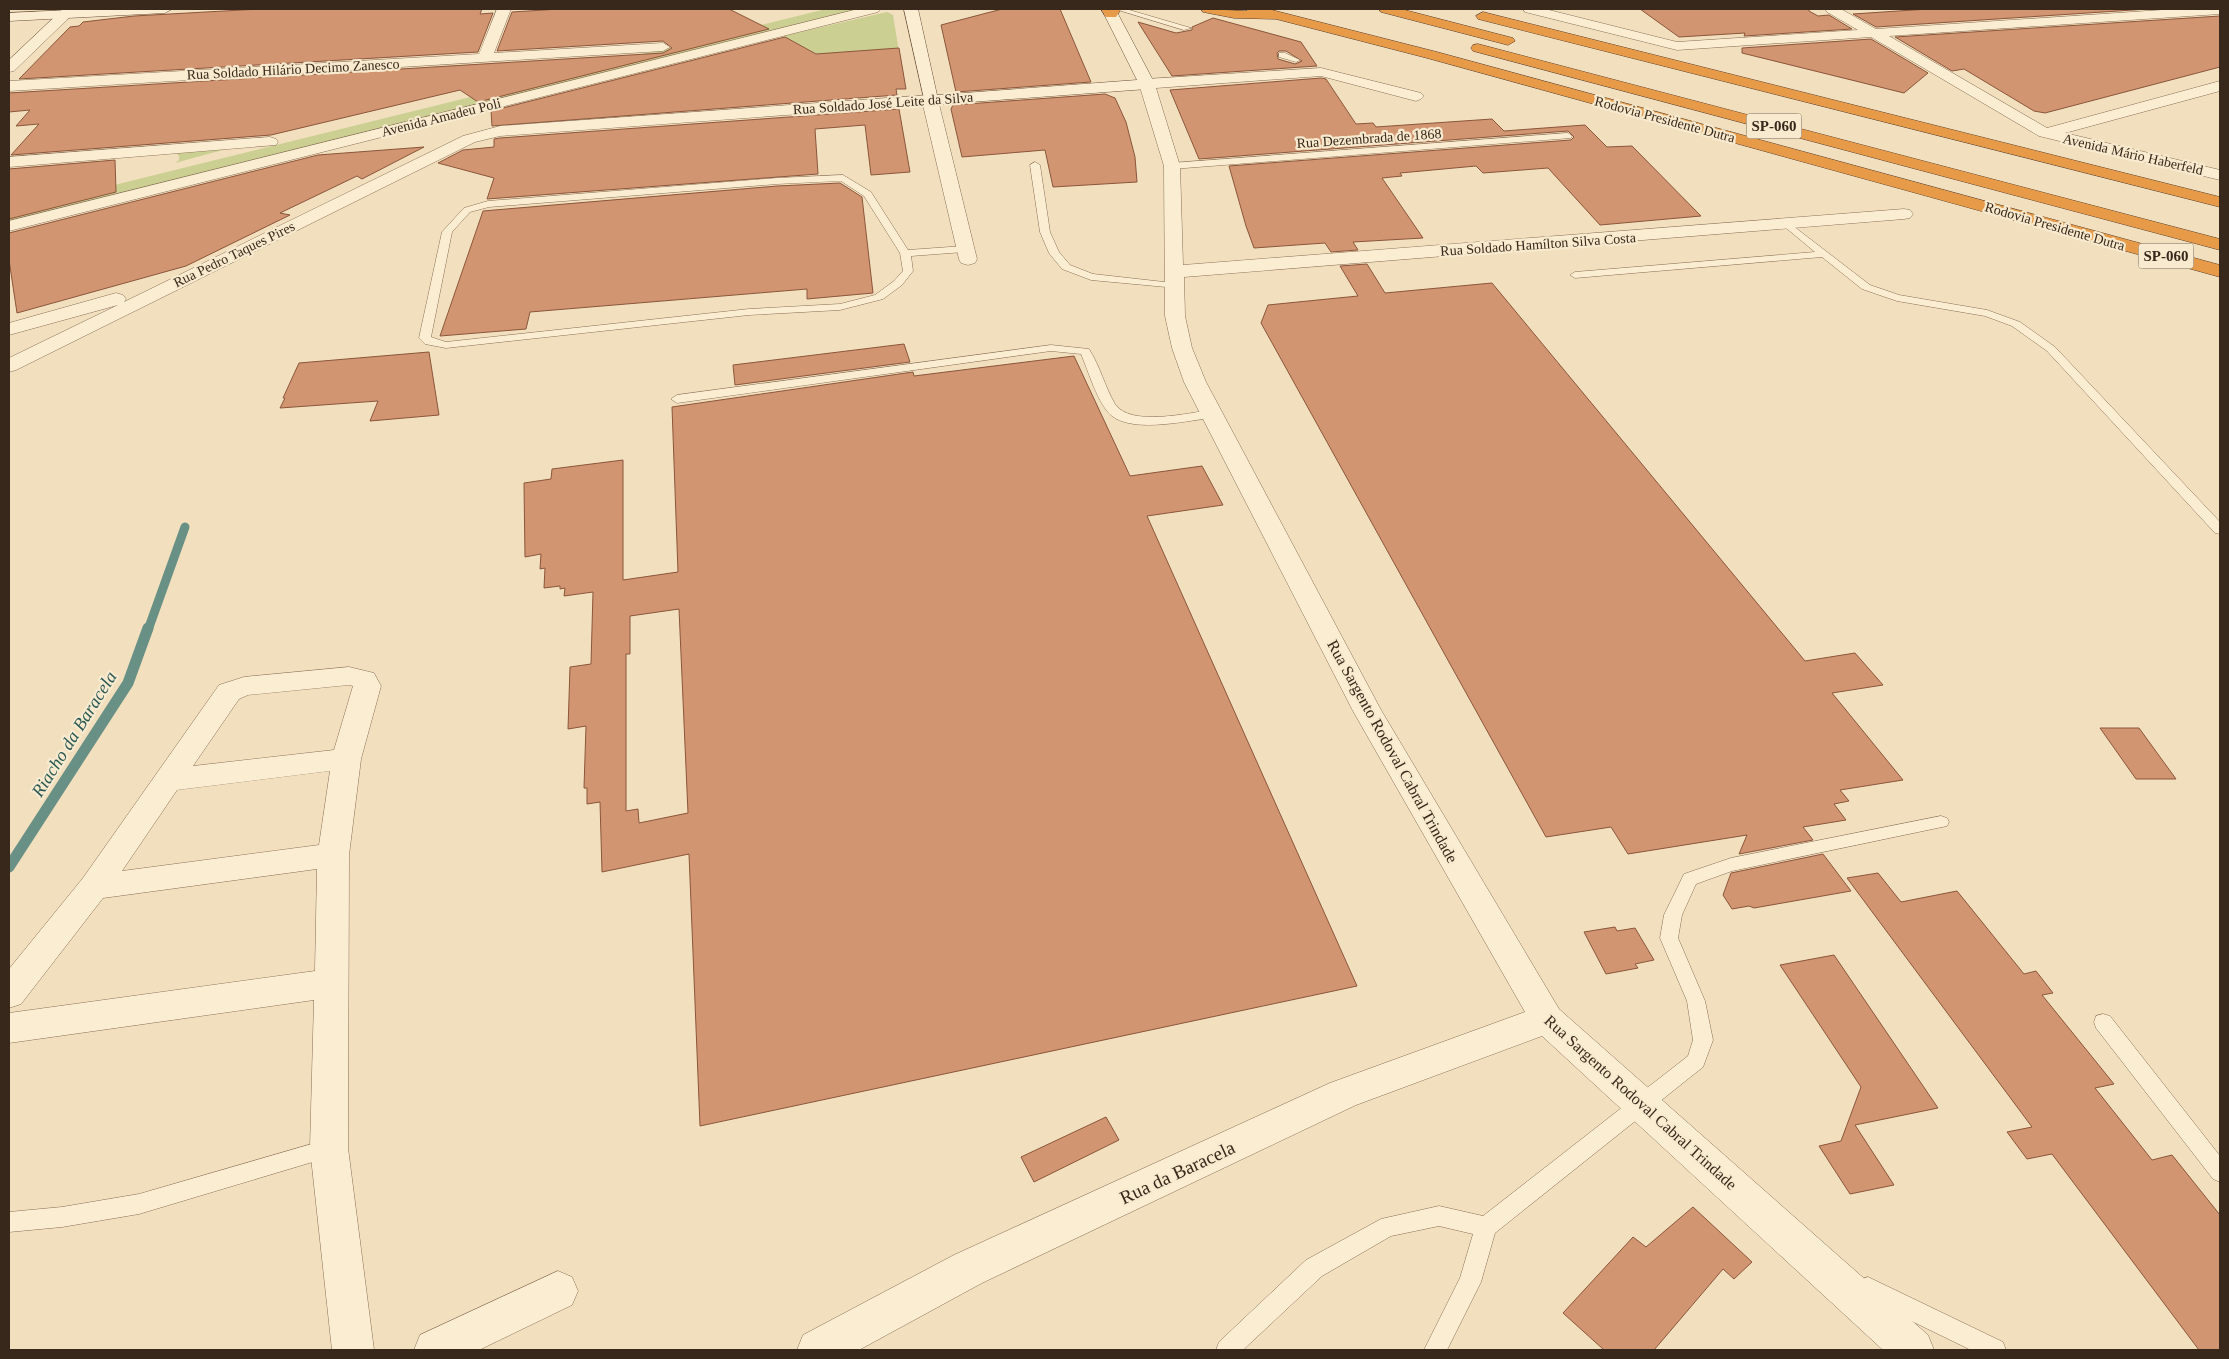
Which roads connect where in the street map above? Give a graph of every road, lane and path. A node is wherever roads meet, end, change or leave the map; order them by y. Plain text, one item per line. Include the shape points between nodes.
1 (165, 9) edge
2 (504, 9) edge
3 (873, 9) edge
4 (911, 9) edge
5 (1208, 9) edge
6 (1253, 9) edge
7 (1386, 9) edge
8 (1530, 9) edge
9 (1832, 9) edge
10 (1113, 10) edge
11 (2220, 10) edge
12 (1465, 11) dead end
13 (68, 12) edge
14 (1282, 16) junction
15 (9, 17) edge
16 (1375, 21) dead end
17 (1187, 28) dead end
18 (1870, 32) junction
19 (670, 45) dead end
20 (1282, 55) dead end
21 (485, 57) junction
22 (579, 59) junction
23 (1296, 60) dead end
24 (9, 68) edge
25 (1147, 84) junction
26 (9, 86) edge
27 (2220, 86) edge
28 (488, 89) dead end
29 (1701, 91) dead end
30 (1416, 96) dead end
31 (930, 100) junction
32 (2045, 133) junction
33 (1568, 136) dead end
34 (288, 138) dead end
35 (349, 140) junction
36 (270, 142) junction
37 (460, 144) junction
38 (1959, 153) dead end
39 (9, 162) edge
40 (180, 164) dead end
41 (1036, 165) dead end
42 (1172, 166) junction
43 (2220, 175) edge
44 (2220, 202) edge
45 (1904, 214) dead end
46 (2220, 218) edge
47 (1788, 224) junction
48 (9, 226) edge
49 (2111, 242) junction
50 (2220, 245) edge
51 (905, 253) junction
52 (966, 254) joint
53 (1825, 254) junction
54 (2220, 271) edge
55 (1575, 275) dead end
56 (1173, 279) junction
57 (178, 282) junction
58 (2220, 287) edge
59 (9, 329) edge
60 (9, 366) edge
61 (678, 399) dead end
62 (1211, 414) junction
63 (2220, 530) edge
64 (346, 759) junction
65 (168, 780) junction
66 (1941, 822) dead end
67 (333, 855) junction
68 (94, 887) junction
69 (331, 983) junction
70 (9, 994) edge
71 (1547, 1019) junction
72 (2103, 1022) dead end
73 (9, 1028) edge
74 (1641, 1104) junction
75 (329, 1148) junction
76 (2220, 1172) edge
77 (9, 1222) edge
78 (1486, 1227) junction
79 (1819, 1265) junction
80 (558, 1291) dead end
81 (353, 1350) edge
82 (435, 1350) edge
83 (818, 1350) edge
84 (1227, 1350) edge
85 (1435, 1350) edge
86 (1913, 1350) edge
87 (1995, 1350) edge

1 - 13 street
2 - 21 street
3 - 35 street, Avenida Amadeu Poli
4 - 31 street
5 - 14 highway via 1234,14
6 - 14 highway, Rodovia Presidente Dutra / SP-060
7 - 29 highway
8 - 18 street via 1677,46
9 - 18 street, Avenida Mário Haberfeld
10 - 17 lane
10 - 25 street, Rua Sargento Rodoval Cabral Trindade
11 - 18 street
12 - 44 highway, SP-060
13 - 15 street
13 - 24 street
14 - 49 highway, Rodovia Presidente Dutra / SP-060
16 - 50 highway, Rodovia Presidente Dutra / SP-060
18 - 32 street, Avenida Mário Haberfeld
19 - 22 street, Rua Soldado Hilário Decimo Zanesco
20 - 23 lane
21 - 22 street, Rua Soldado Hilário Decimo Zanesco
21 - 26 street, Rua Soldado Hilário Decimo Zanesco
22 - 28 street, Avenida Amadeu Poli
25 - 30 street, Rua Soldado José Leite da Silva via 1321,72
25 - 31 street, Rua Soldado José Leite da Silva
25 - 42 street, Rua Sargento Rodoval Cabral Trindade
27 - 32 street
31 - 37 street, Rua Soldado José Leite da Silva via 500,131
31 - 52 street
32 - 43 street, Avenida Mário Haberfeld
33 - 42 lane, Rua Dezembrada de 1868
34 - 36 street
35 - 37 street, Rua Soldado José Leite da Silva
35 - 48 street, Avenida Amadeu Poli
36 - 39 street via 154,158
36 - 40 street
37 - 57 street, Rua Pedro Taques Pires
38 - 46 highway via 1998,160
41 - 56 lane via 1045,232 1054,253 1066,267 1091,277
42 - 56 street, Rua Sargento Rodoval Cabral Trindade
45 - 47 street, Rua Soldado Hamílton Silva Costa
47 - 53 lane
47 - 56 street, Rua Soldado Hamílton Silva Costa
49 - 54 highway, Rodovia Presidente Dutra / SP-060
49 - 58 highway via 2156,268
51 - 51 lane via 908,271 898,283 879,297 840,307 749,312 446,345 425,338 447,232 468,210 488,204 777,180 843,178 868,194
51 - 52 lane
53 - 55 lane
53 - 63 lane via 1866,287 1897,298 1987,313 2016,324 2050,349
56 - 62 street, Rua Sargento Rodoval Cabral Trindade via 1175,316 1182,348
57 - 59 street
57 - 60 street, Rua Pedro Taques Pires
61 - 62 lane via 1041,349 1072,348 1085,351 1114,412 1126,419
62 - 71 street, Rua Sargento Rodoval Cabral Trindade via 1367,711
64 - 65 street
64 - 65 street via 367,686 364,680 349,676 244,686 229,692 222,700
64 - 67 street
65 - 68 street
66 - 74 lane via 1732,865 1690,879 1673,915 1669,938 1696,1001 1702,1040 1696,1061
67 - 68 street
67 - 69 street
68 - 70 street
69 - 73 street
69 - 75 street
71 - 74 street, Rua Sargento Rodoval Cabral Trindade
71 - 83 street, Rua da Baracela via 1343,1094 968,1269
72 - 76 lane
74 - 78 lane
74 - 79 street, Rua Sargento Rodoval Cabral Trindade
75 - 77 lane via 140,1204
75 - 81 street
78 - 84 lane via 1440,1216 1388,1226 1314,1268
78 - 85 lane via 1470,1282
79 - 86 street, Rua Sargento Rodoval Cabral Trindade
79 - 87 lane
80 - 82 street

